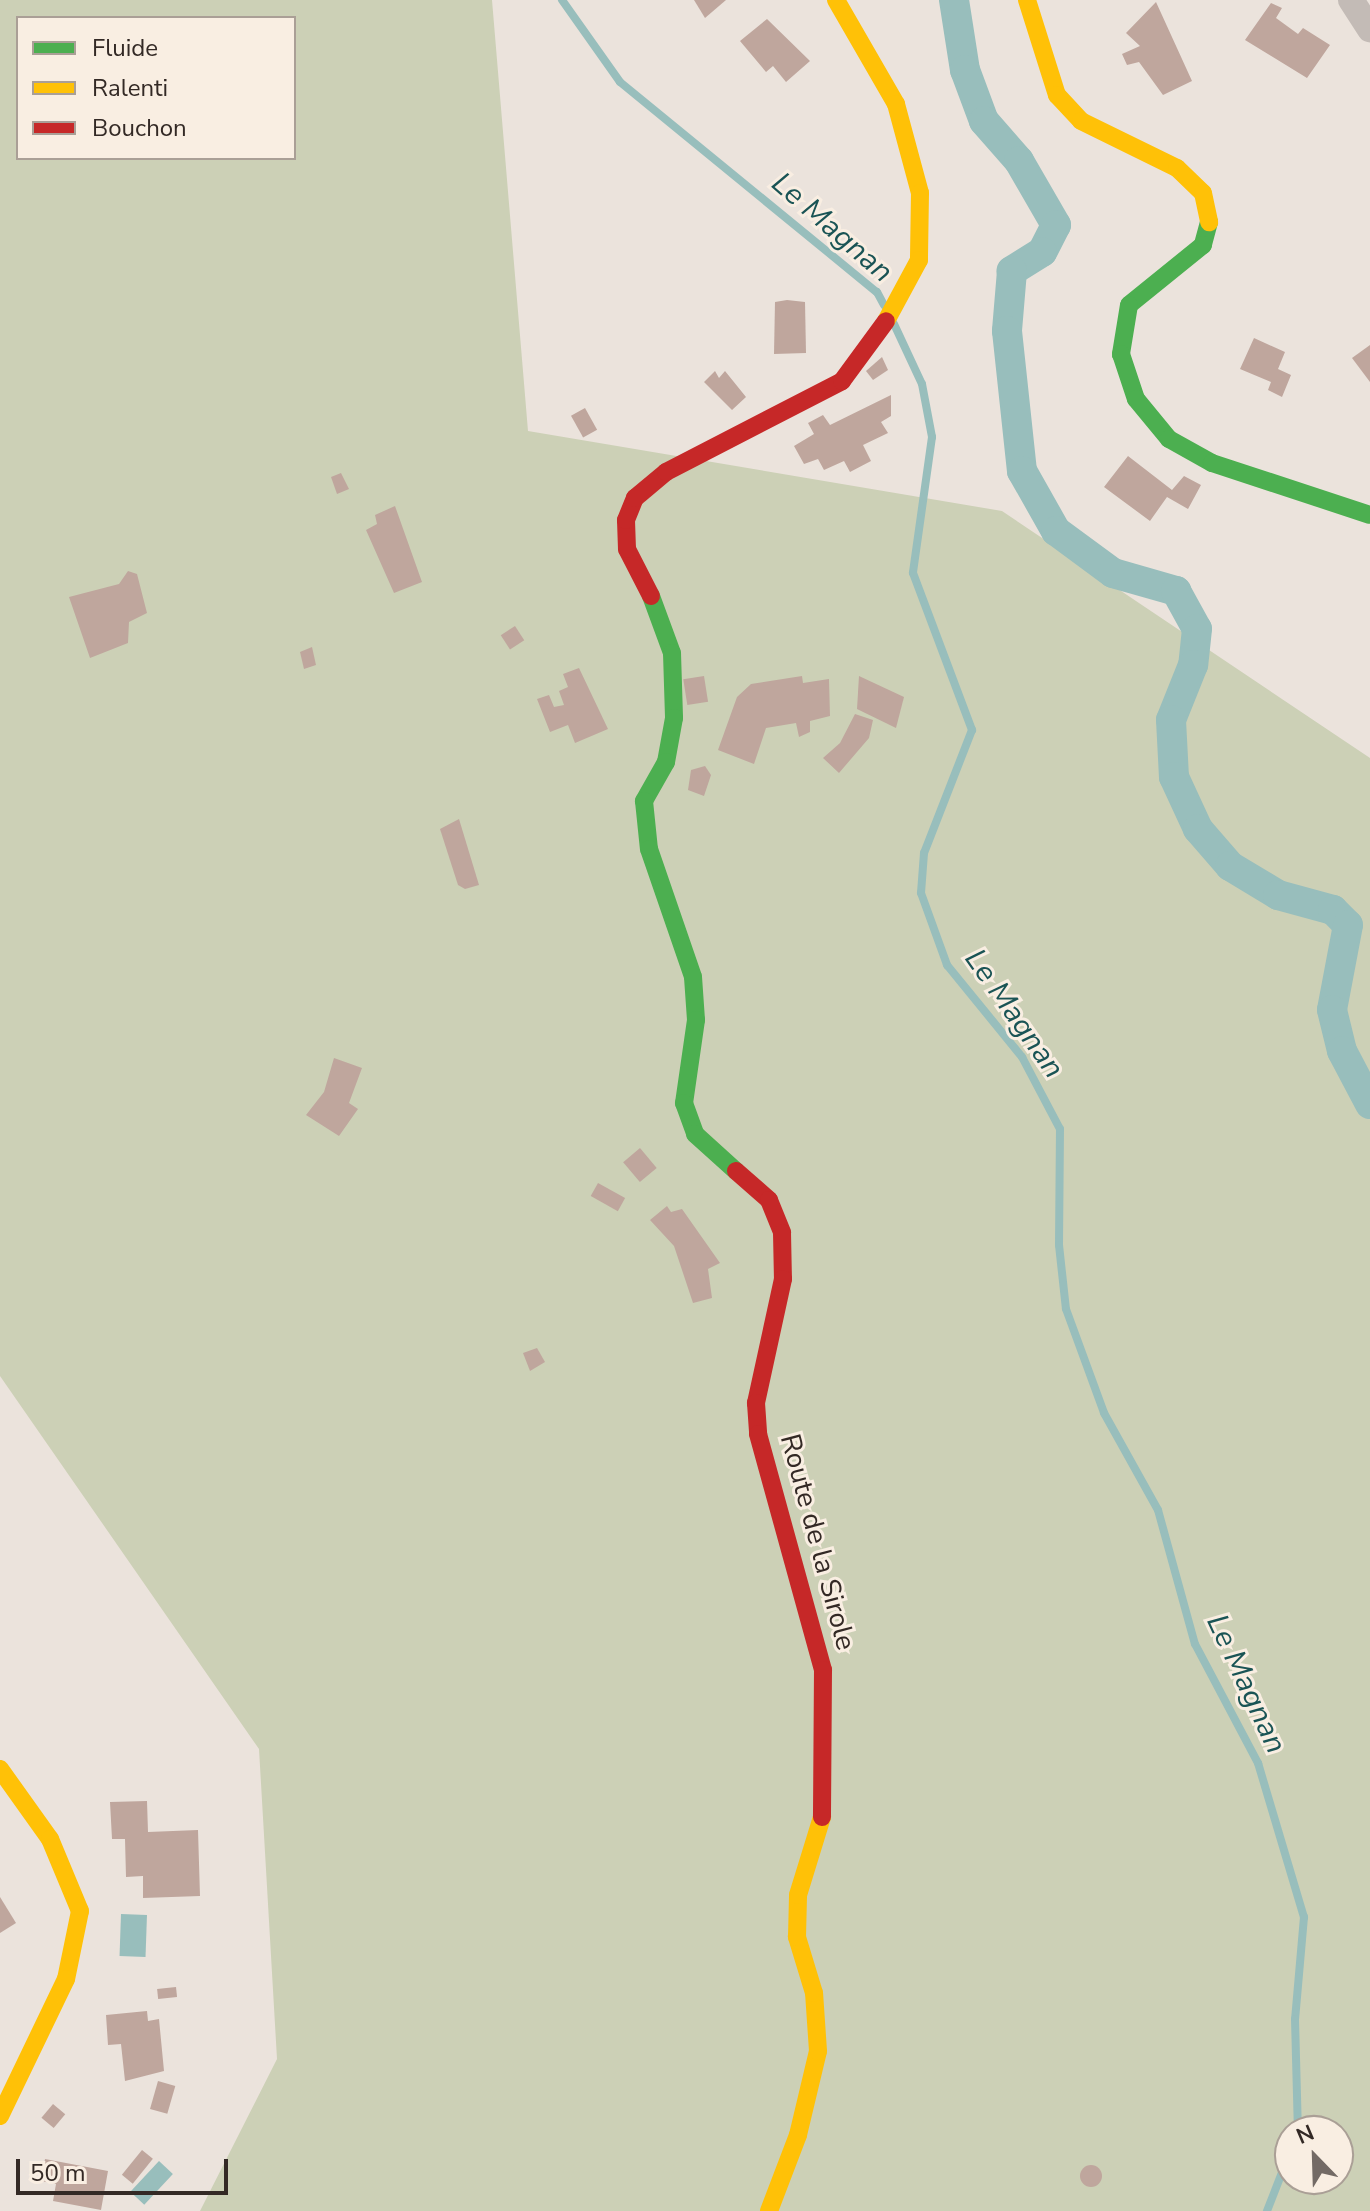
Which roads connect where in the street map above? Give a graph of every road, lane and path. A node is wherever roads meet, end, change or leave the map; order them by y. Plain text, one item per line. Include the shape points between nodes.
1 (836, 0) edge
2 (1027, 0) edge
3 (1351, 0) edge
4 (1370, 29) edge
5 (1370, 515) edge
6 (0, 1769) edge
7 (0, 2116) edge
8 (769, 2211) edge

1 - 8 street, Route de la Sirole via 896,104 920,193 919,260 881,329 842,381 666,472 635,498 626,520 627,549 660,613 672,653 668,748 644,801 649,849 693,977 696,1020 684,1103 695,1134 769,1200 782,1233 783,1279 756,1403 758,1434 823,1670 827,1744 821,1829 798,1895 797,1923 814,1993 818,2051 798,2135
2 - 5 street via 1057,95 1081,121 1177,168 1203,193 1211,215 1203,245 1129,305 1121,354 1136,399 1169,439 1212,463
3 - 4 street
6 - 7 street via 71,1877 80,1928 66,1979

